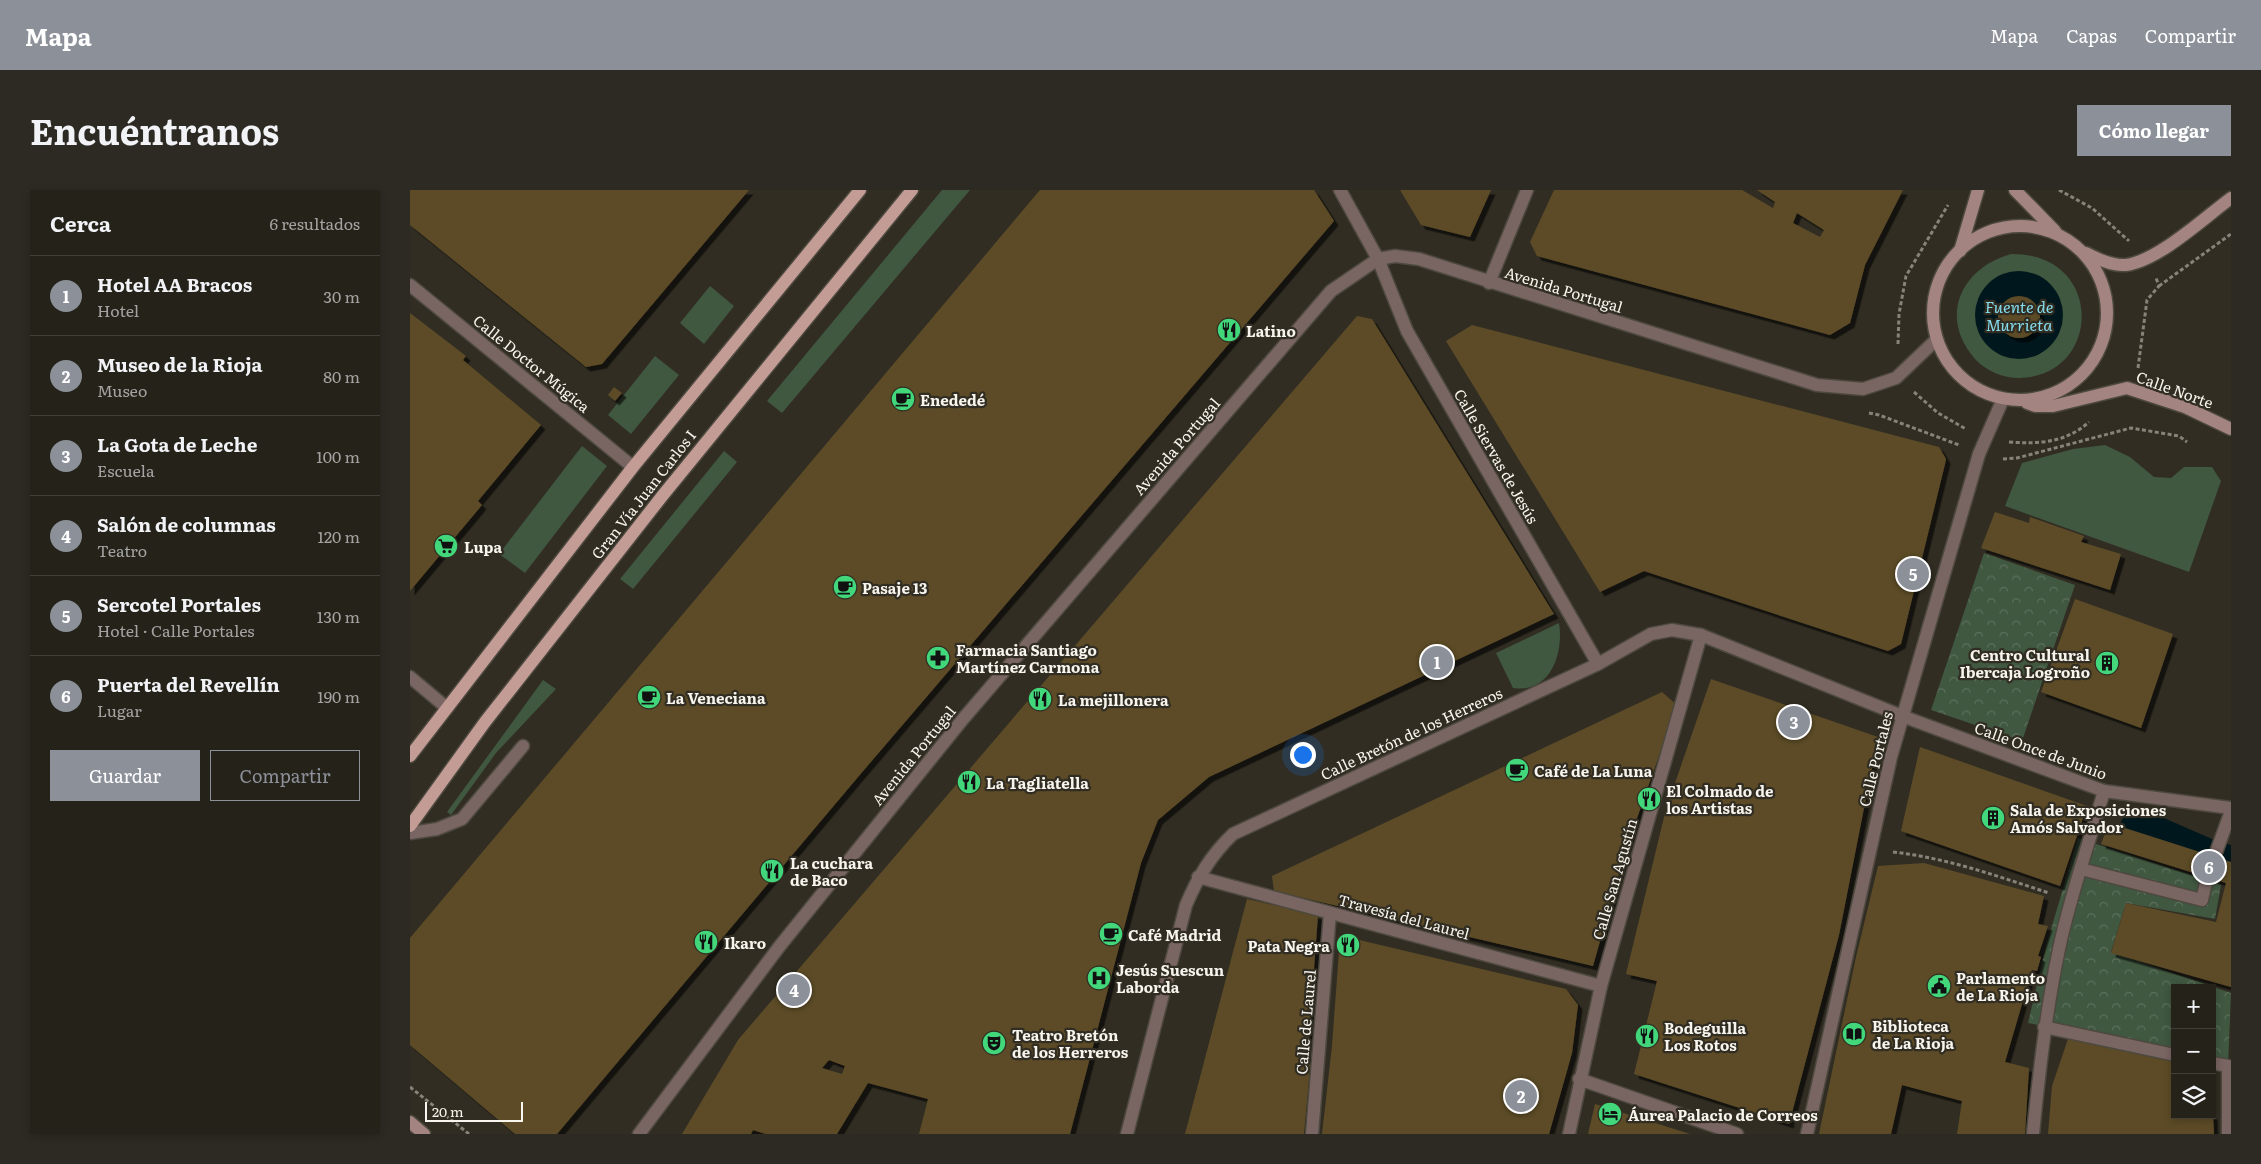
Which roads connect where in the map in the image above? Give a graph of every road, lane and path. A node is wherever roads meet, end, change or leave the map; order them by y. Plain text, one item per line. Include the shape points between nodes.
1 (860, 190) edge
2 (912, 190) edge
3 (1340, 190) edge
4 (1527, 190) edge
5 (1978, 190) edge
6 (2015, 190) edge
7 (2059, 190) edge
8 (2231, 198) edge
9 (2231, 234) edge
10 (2059, 235) junction
11 (1960, 251) junction
12 (2081, 251) junction
13 (1378, 258) junction
14 (2148, 260) junction
15 (1488, 282) junction
16 (410, 284) edge
17 (2159, 286) junction
18 (1938, 339) junction
19 (2127, 388) junction
20 (2003, 399) junction
21 (2020, 401) junction
22 (1860, 412) dead end
23 (2092, 419) dead end
24 (2231, 429) edge
25 (1985, 440) junction
26 (2187, 442) dead end
27 (1979, 454) junction
28 (633, 467) junction
29 (1701, 635) junction
30 (1598, 664) junction
31 (410, 677) edge
32 (447, 708) junction
33 (1902, 716) junction
34 (523, 746) dead end
35 (410, 756) edge
36 (2104, 792) junction
37 (2231, 809) edge
38 (410, 826) edge
39 (410, 833) edge
40 (1870, 850) junction
41 (2214, 858) tunnel mouth
42 (2081, 869) junction
43 (1198, 877) junction
44 (2208, 878) tunnel mouth
45 (2071, 900) junction
46 (1330, 913) junction
47 (1601, 986) junction
48 (2044, 1027) junction
49 (2171, 1054) edge
50 (2216, 1064) edge
51 (1579, 1079) junction
52 (410, 1087) edge
53 (410, 1122) edge
54 (424, 1134) edge
55 (469, 1134) edge
56 (639, 1134) edge
57 (1127, 1134) edge
58 (1312, 1134) edge
59 (1569, 1134) edge
60 (1737, 1134) edge
61 (1807, 1134) edge
62 (2033, 1134) edge
63 (2228, 1134) edge

1 - 28 main road, Gran Vía Juan Carlos I
2 - 38 main road, Gran Vía Juan Carlos I via 669,488 485,722
3 - 13 street, Calle Siervas de Jesús
4 - 15 street
5 - 11 main road
6 - 10 main road
7 - 14 path via 2092,208 2115,226
8 - 14 main road
9 - 17 path
10 - 11 main road via 2025,226 2008,227 1976,237
10 - 12 main road
11 - 18 main road via 1939,283 1934,301
12 - 14 main road via 2102,261 2125,265
12 - 21 main road via 2100,279 2107,306 2107,325 2099,351 2086,371 2067,387 2044,397
13 - 15 street, Avenida Portugal via 1418,259
13 - 30 street, Calle Siervas de Jesús via 1407,331
13 - 56 street, Avenida Portugal via 1331,291 962,719 779,947
14 - 17 path
15 - 18 street, Avenida Portugal via 1817,385 1863,389 1896,378
16 - 28 street, Calle Doctor Múgica
17 - 19 path via 2147,300 2138,370
18 - 20 main road via 1943,353 1962,378 1974,387
19 - 21 main road, Calle Norte via 2053,406 2035,406
19 - 24 main road, Calle Norte via 2185,407
20 - 21 main road
20 - 25 street, Calle Portales
22 - 27 path via 1880,415
23 - 25 path via 2078,432 2040,444
25 - 27 street, Calle Portales
26 - 27 path via 2179,436 2131,428 2017,458 1999,460
27 - 33 street, Calle Portales
28 - 32 main road, Gran Vía Juan Carlos I
29 - 30 street, Calle Bretón de los Herreros via 1672,630 1650,634
29 - 33 street, Calle Bretón de los Herreros
29 - 47 street, Calle San Agustín
30 - 43 street, Calle Bretón de los Herreros via 1232,834 1215,851
31 - 32 street
32 - 35 main road, Gran Vía Juan Carlos I
33 - 36 street, Calle Once de Junio
33 - 40 street, Calle Portales
34 - 39 street via 462,819 437,829
36 - 37 street, Calle Once de Junio
36 - 42 street
37 - 41 street
40 - 45 path via 1925,856 1978,869
40 - 61 street, Calle Portales
42 - 44 street via 2202,900
42 - 45 street
43 - 46 street, Travesía del Laurel
43 - 57 street, Calle Bretón de los Herreros via 1186,905
45 - 48 street
46 - 47 street, Travesía del Laurel
46 - 58 street, Calle de Laurel
47 - 51 street, Calle San Agustín
48 - 49 street
48 - 62 street
50 - 63 street via 2228,1066
51 - 59 street, Calle San Agustín
51 - 60 street
52 - 55 path
53 - 54 main road

